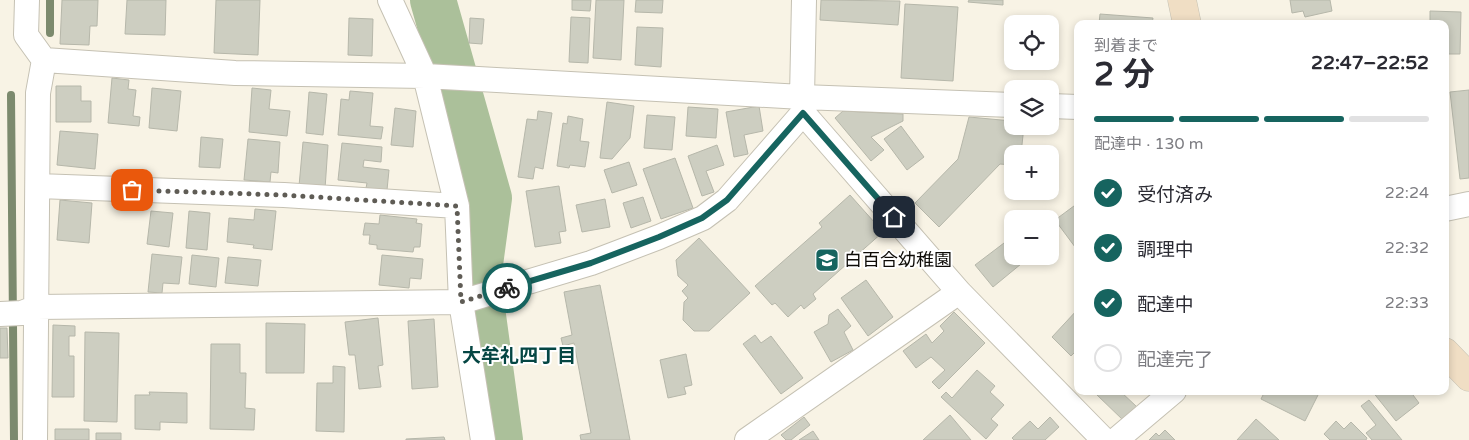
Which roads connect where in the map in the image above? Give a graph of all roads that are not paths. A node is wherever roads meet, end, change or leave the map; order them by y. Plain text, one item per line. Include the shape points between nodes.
1 (27, 0) edge
2 (390, 0) edge
3 (804, 0) edge
4 (1182, 0) edge
5 (1186, 20) edge
6 (44, 60) junction
7 (425, 76) junction
8 (802, 105) junction
9 (1004, 105) edge
10 (1059, 106) edge
11 (1074, 107) edge
12 (38, 186) junction
13 (1469, 204) edge
14 (457, 206) junction
15 (1449, 208) edge
16 (959, 292) junction
17 (475, 298) junction
18 (16, 312) edge
19 (1449, 356) edge
20 (1469, 377) edge
21 (1169, 395) edge
22 (36, 440) edge
23 (482, 440) edge
24 (747, 440) edge
25 (1104, 440) edge
26 (1116, 440) edge

1 - 6 street via 26,35
2 - 7 street
3 - 8 street
4 - 5 street
6 - 7 street via 235,73
6 - 12 street via 38,93
7 - 8 street
7 - 14 street
8 - 9 street
8 - 16 street
8 - 17 street via 727,200 702,218 591,263
10 - 11 street
12 - 14 street via 284,195
12 - 18 street
13 - 15 street
14 - 17 street
16 - 24 street
16 - 25 street
17 - 18 street
17 - 23 street
18 - 22 street
19 - 20 street
21 - 26 street

